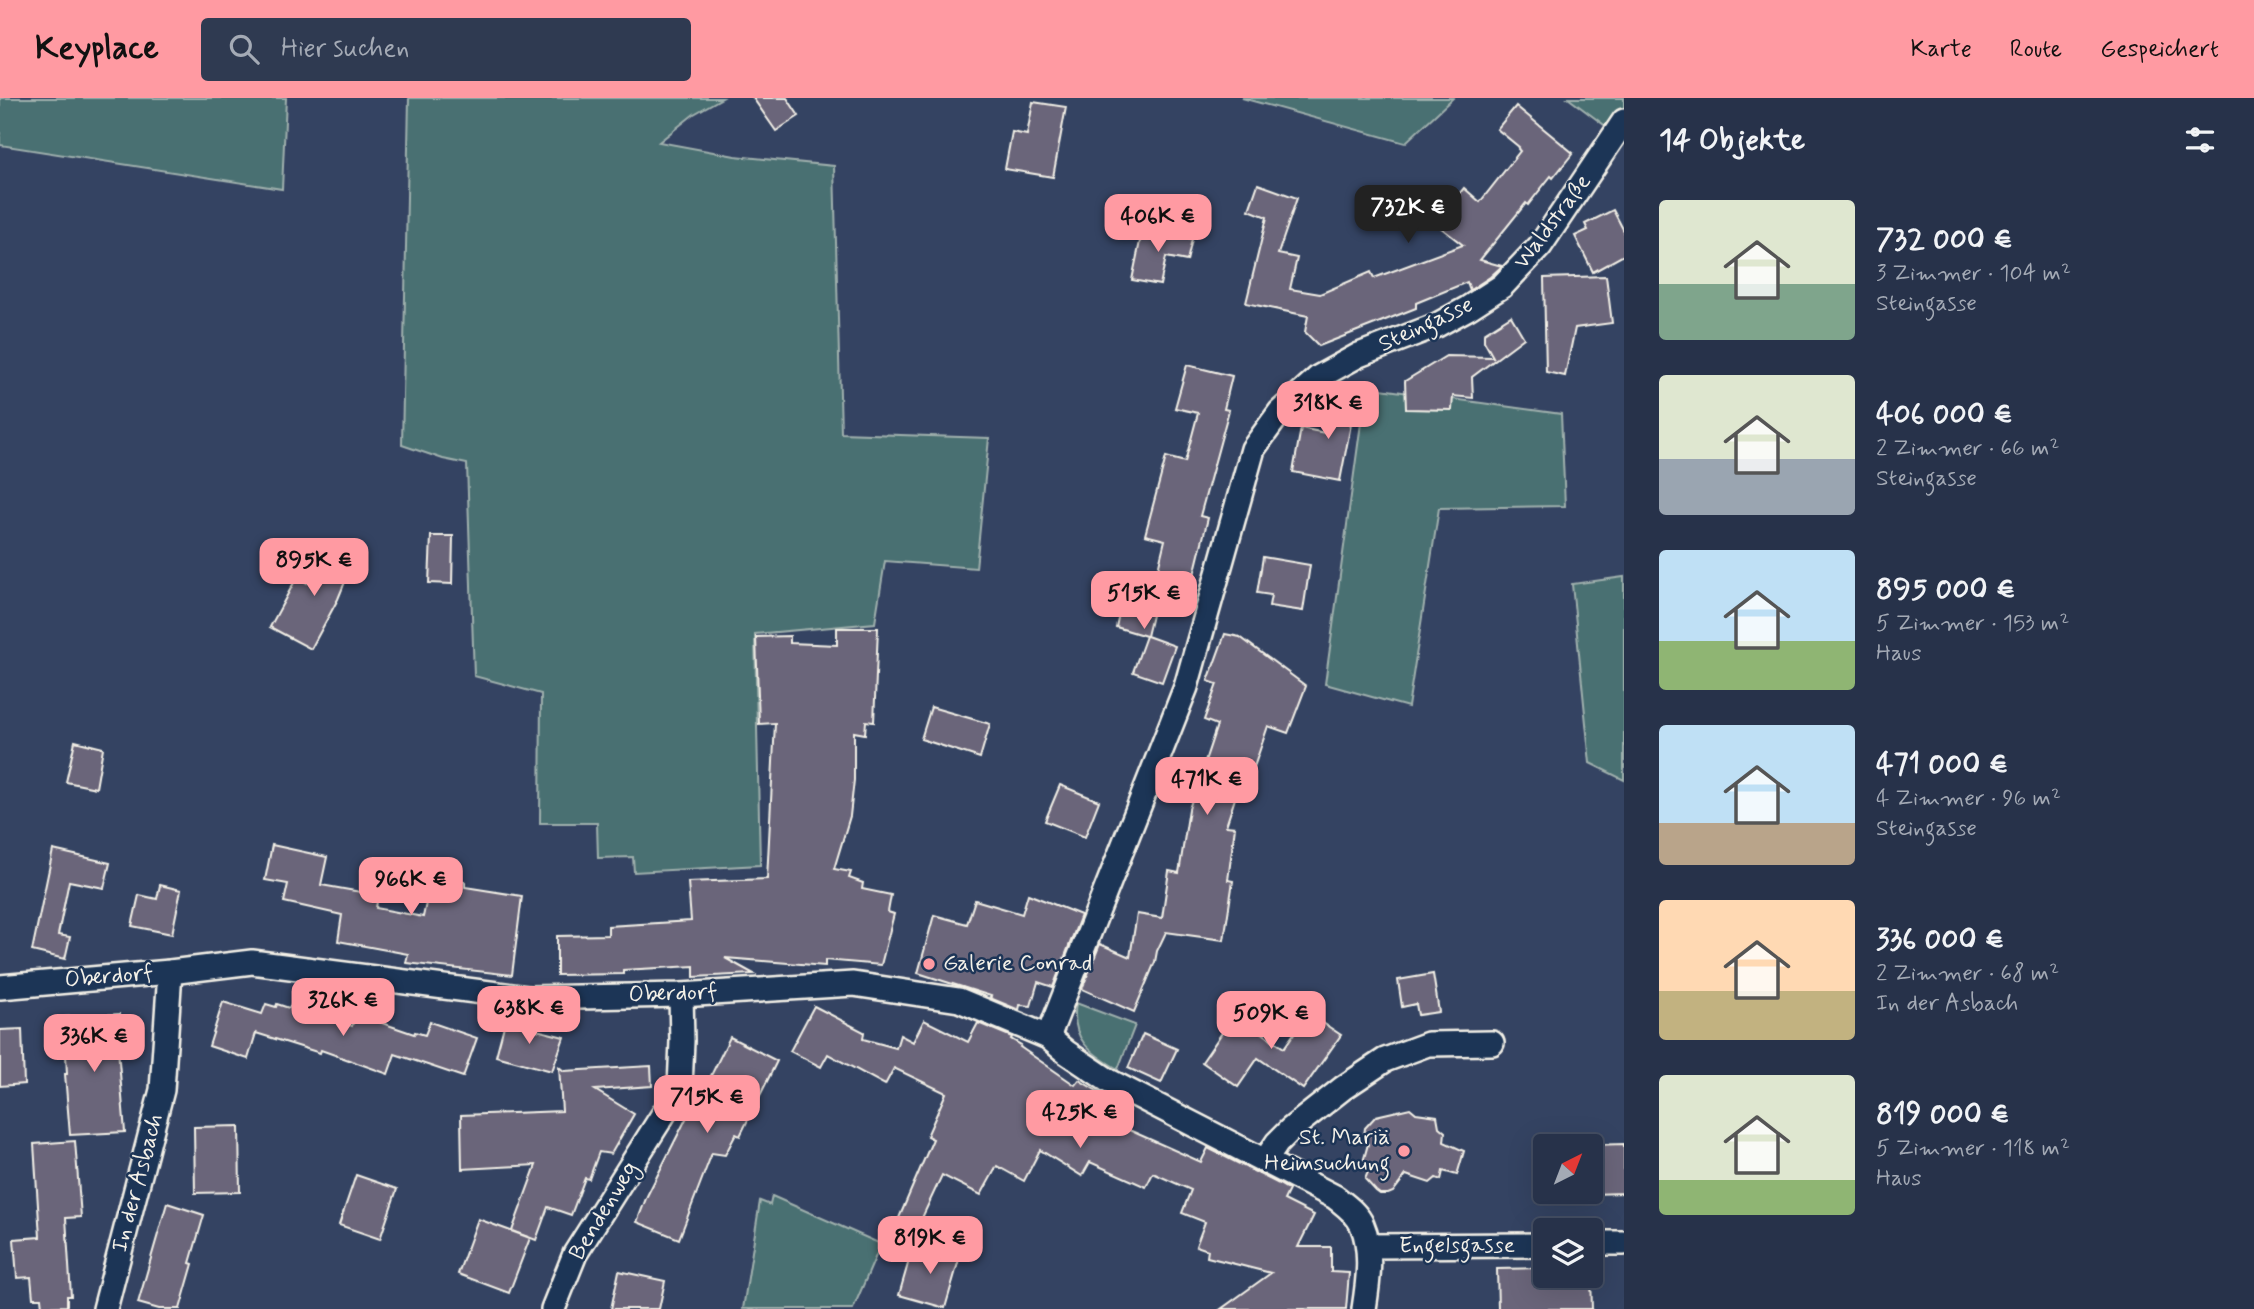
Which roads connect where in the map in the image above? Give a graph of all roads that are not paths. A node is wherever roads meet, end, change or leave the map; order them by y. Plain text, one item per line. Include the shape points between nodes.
1 (1624, 121) edge
2 (1502, 286) joint
3 (170, 972) junction
4 (0, 987) edge
5 (681, 995) junction
6 (1048, 1037) junction
7 (1492, 1043) dead end
8 (1265, 1161) junction
9 (1624, 1242) edge
10 (1603, 1243) edge
11 (1368, 1245) junction
12 (1533, 1245) edge
13 (105, 1309) edge
14 (553, 1309) edge
15 (1364, 1309) edge

1 - 2 street, Waldstraße via 1541,246
2 - 6 street, Steingasse via 1437,325 1359,355 1319,377 1280,412 1253,449 1186,687
3 - 4 street, Oberdorf
3 - 5 street, Oberdorf via 252,962 528,998
3 - 13 street, In der Asbach via 162,1090
5 - 6 street, Oberdorf via 853,984 959,1000
5 - 14 street, Bendenweg via 680,1088 575,1254
6 - 8 street, Oberdorf via 1109,1081
7 - 8 street via 1428,1044 1385,1060 1291,1129
8 - 11 street, Oberdorf via 1351,1209 1362,1224
9 - 10 street
11 - 12 street, Engelsgasse
11 - 15 street

